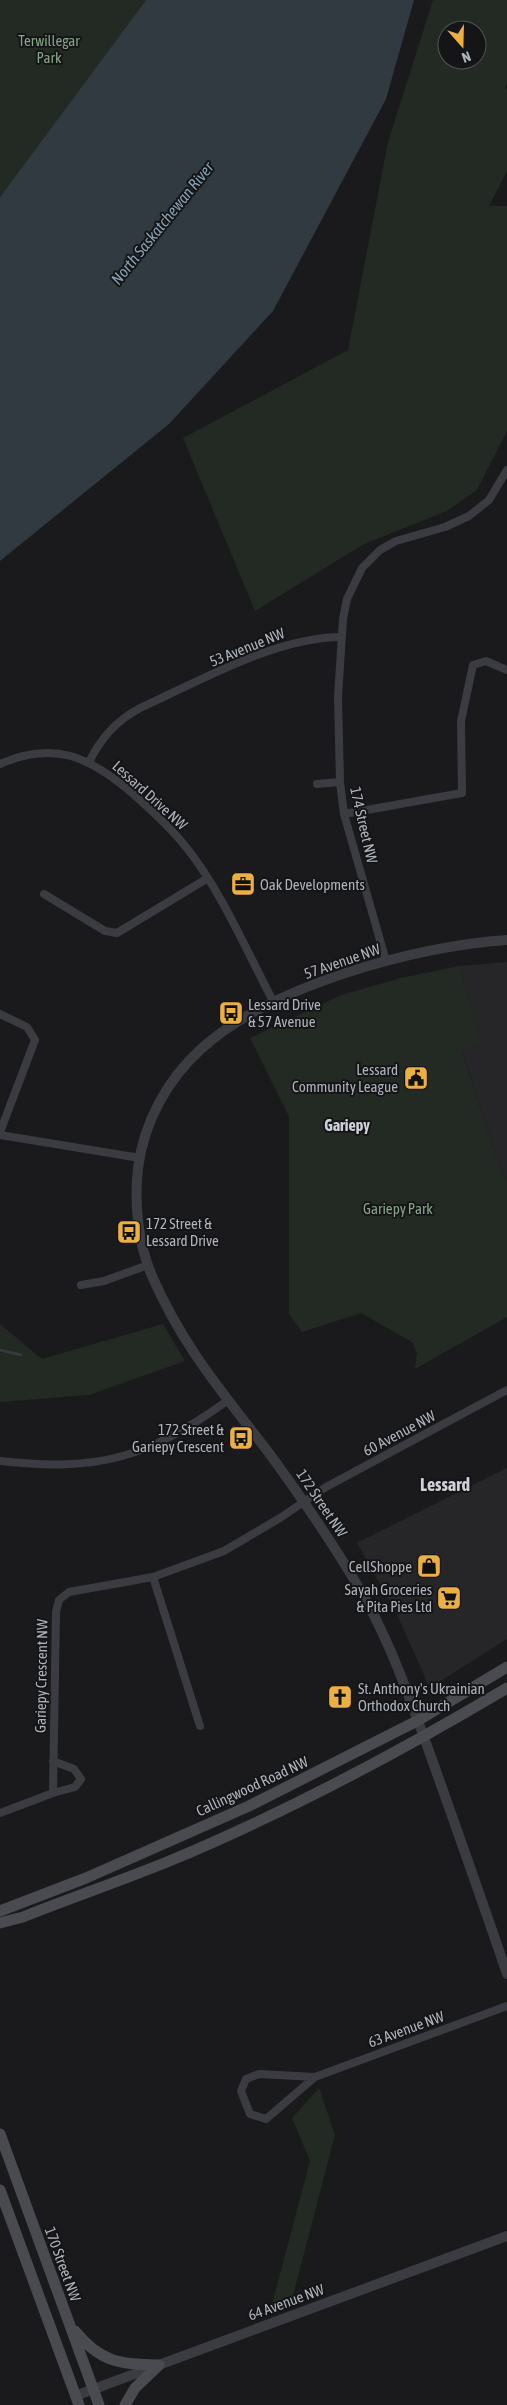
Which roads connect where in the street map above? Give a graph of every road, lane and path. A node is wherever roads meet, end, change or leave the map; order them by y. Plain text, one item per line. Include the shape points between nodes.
1 (507, 470) edge
2 (342, 637) junction
3 (507, 670) edge
4 (89, 762) junction
5 (0, 764) edge
6 (340, 782) junction
7 (317, 784) dead end
8 (344, 814) junction
9 (208, 878) junction
10 (44, 894) dead end
11 (507, 940) edge
12 (386, 961) junction
13 (274, 1003) junction
14 (0, 1014) edge
15 (201, 1049) joint
16 (0, 1134) edge
17 (140, 1158) junction
18 (148, 1265) junction
19 (80, 1285) dead end
20 (507, 1390) edge
21 (227, 1400) junction
22 (0, 1461) edge
23 (304, 1502) junction
24 (153, 1577) junction
25 (507, 1667) edge
26 (507, 1688) edge
27 (417, 1720) junction
28 (200, 1726) dead end
29 (424, 1737) junction
30 (53, 1762) junction
31 (53, 1793) junction
32 (0, 1813) edge
33 (0, 1911) edge
34 (23, 1917) junction
35 (0, 1923) edge
36 (0, 1928) edge
37 (507, 1974) edge
38 (507, 2006) edge
39 (315, 2077) junction
40 (0, 2134) edge
41 (0, 2190) edge
42 (507, 2236) edge
43 (68, 2322) junction
44 (159, 2365) junction
45 (93, 2389) junction
46 (77, 2401) edge
47 (99, 2405) edge
48 (125, 2405) edge

1 - 2 street via 489,500 469,516 445,528 396,541 371,558 351,588
2 - 4 street, 53 Avenue NW via 301,641 264,652 140,708 106,735
2 - 6 street, 174 Street NW via 338,697
3 - 8 street via 486,661 474,665 461,720 462,793
4 - 5 street, Lessard Drive NW via 64,754 43,753
4 - 9 street, Lessard Drive NW via 108,773 162,821
6 - 7 street, 174 Street NW
6 - 8 street, 174 Street NW
8 - 12 street, 174 Street NW
9 - 10 street via 117,933 105,930
9 - 13 street, Lessard Drive NW
11 - 12 street, 57 Avenue NW via 456,946
12 - 13 street, 57 Avenue NW
13 - 15 street, 57 Avenue NW
14 - 16 street via 27,1027 35,1040
15 - 17 street, 172 Street NW via 169,1086 155,1110
16 - 17 street
17 - 18 street, 172 Street NW via 137,1199
18 - 19 street via 104,1281
18 - 21 street, 172 Street NW via 181,1334
20 - 23 street, 60 Avenue NW
21 - 22 street via 171,1438 119,1457 65,1465
21 - 23 street, 172 Street NW
23 - 24 street, Gariepy Crescent NW via 224,1550
23 - 27 street, 172 Street NW via 379,1625
24 - 28 street
24 - 30 street, Gariepy Crescent NW via 68,1592 59,1600 56,1612
25 - 27 main road, Callingwood Road NW
26 - 29 main road
27 - 29 street, 172 Street NW
27 - 33 main road, Callingwood Road NW via 249,1806 86,1878
29 - 34 main road via 262,1820 168,1861
29 - 37 street, 172 Street NW
30 - 31 street, Gariepy Crescent NW
30 - 31 street via 74,1769 80,1779 75,1787
31 - 32 street
34 - 35 main road
34 - 36 main road
38 - 39 street, 63 Avenue NW
39 - 39 street, 63 Avenue NW via 259,2074 246,2079 241,2091 250,2114 266,2119
40 - 43 main road, 170 Street NW
41 - 46 main road
42 - 44 street, 64 Avenue NW
43 - 44 main road via 85,2343 104,2357 128,2364
43 - 45 main road, 170 Street NW
44 - 45 street, 64 Avenue NW
44 - 48 main road via 135,2388
45 - 46 street, 64 Avenue NW
45 - 47 main road, 170 Street NW

